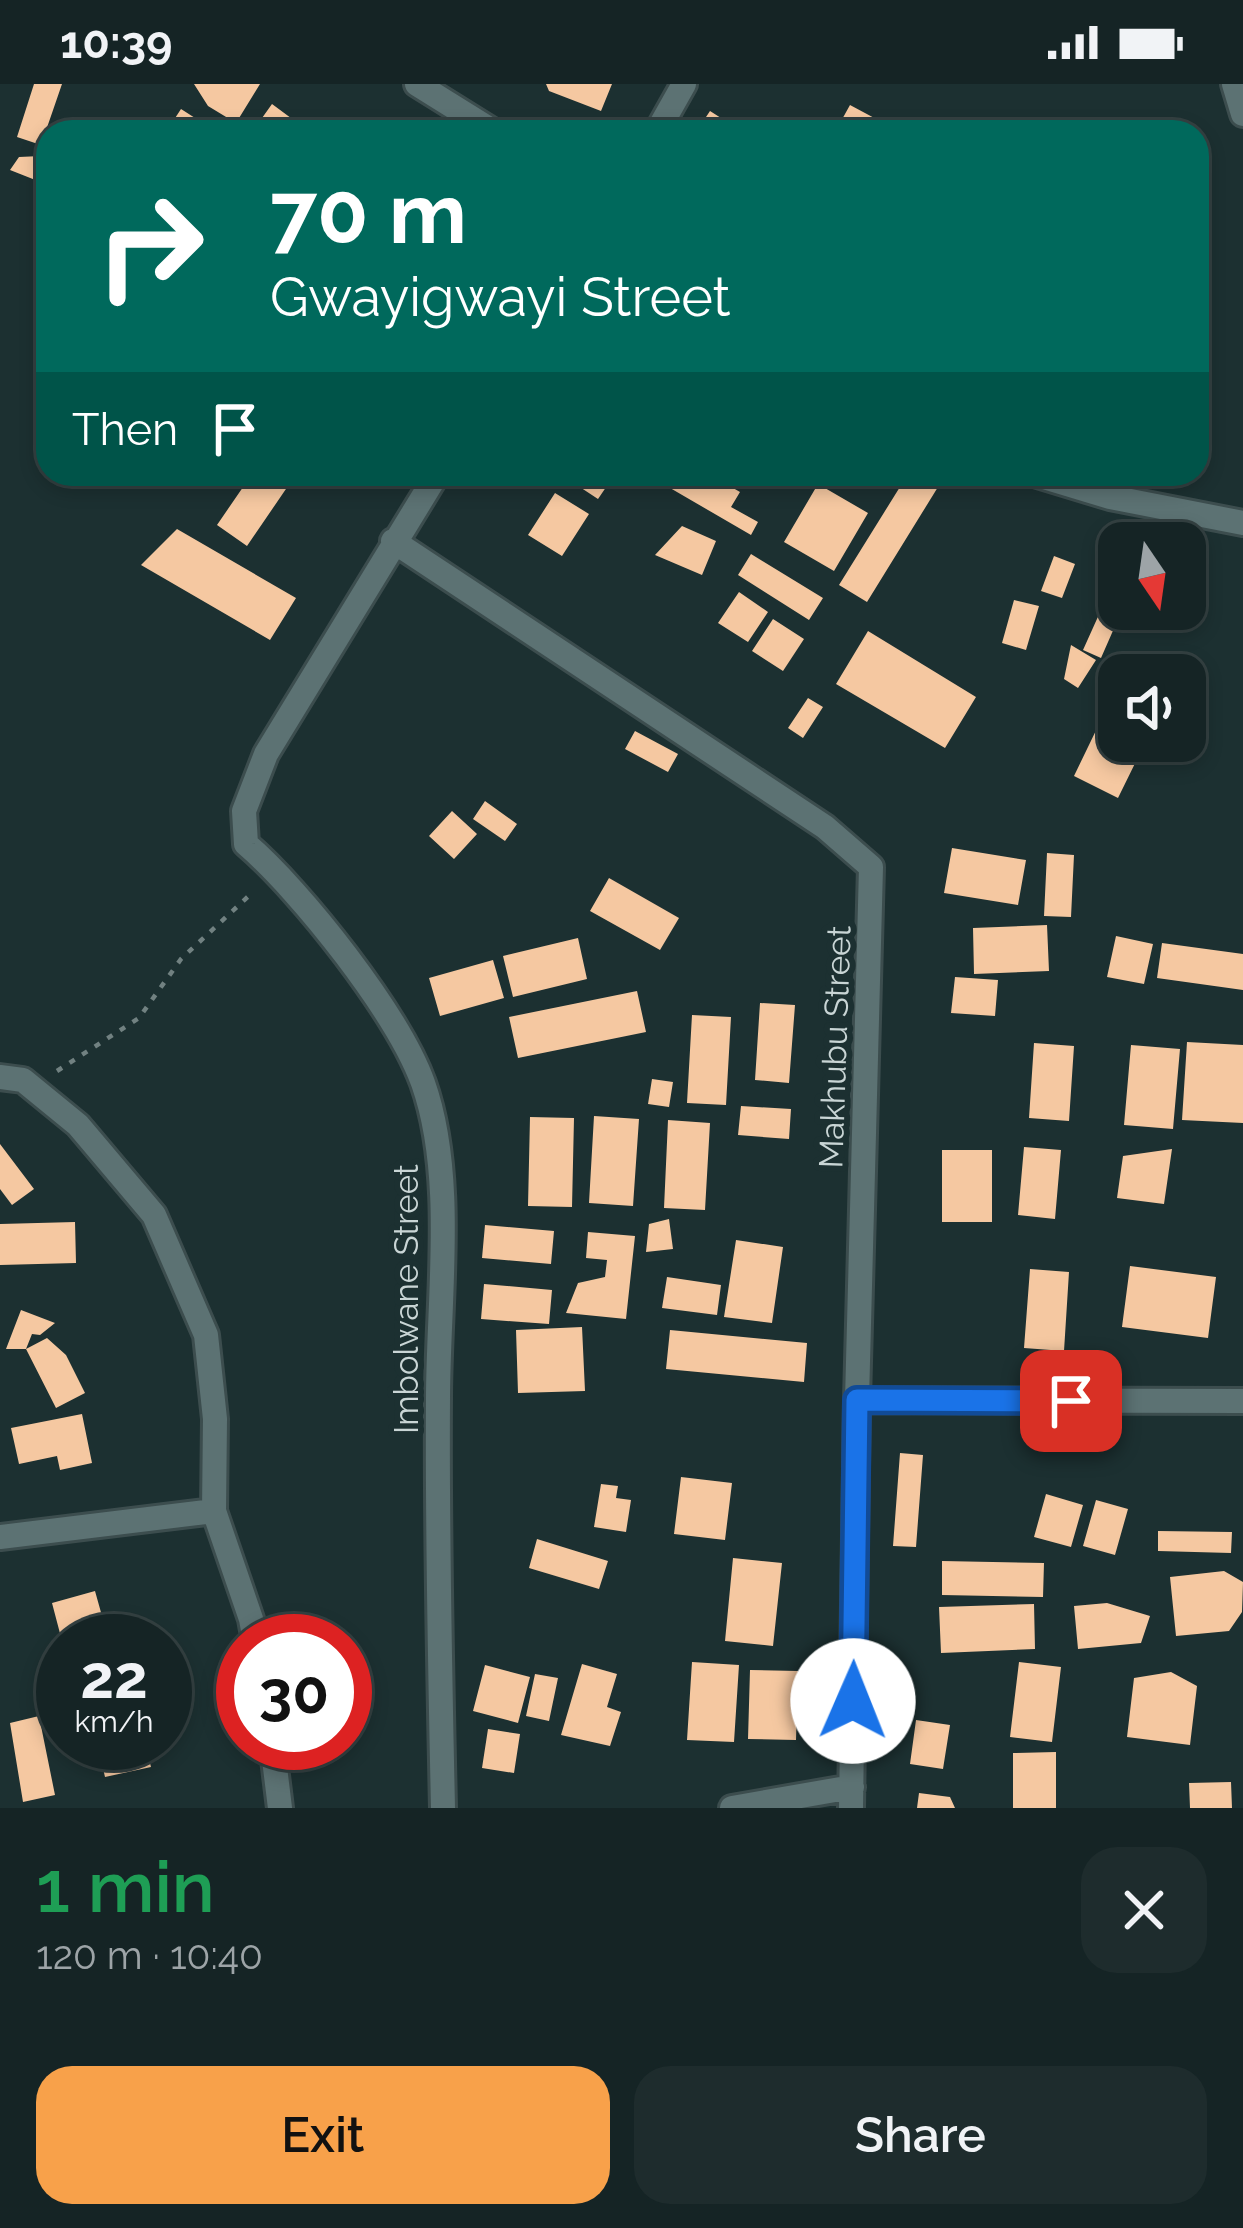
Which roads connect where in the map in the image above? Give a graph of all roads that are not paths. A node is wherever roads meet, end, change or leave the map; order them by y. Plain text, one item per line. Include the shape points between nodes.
1 (417, 84) edge
2 (684, 84) edge
3 (1234, 84) edge
4 (1243, 114) edge
5 (475, 120) edge
6 (663, 120) edge
7 (429, 486) edge
8 (1075, 486) edge
9 (1243, 523) edge
10 (393, 541) junction
11 (0, 1077) edge
12 (857, 1400) junction
13 (1243, 1402) edge
14 (214, 1511) junction
15 (0, 1537) edge
16 (249, 1614) edge
17 (275, 1770) edge
18 (852, 1797) edge
19 (280, 1808) edge
20 (443, 1808) edge
21 (732, 1808) edge

1 - 5 street
2 - 6 street
3 - 4 street
7 - 10 street, Imbolwane Street
8 - 9 street
10 - 12 street, Makhubu Street via 826,827 872,867
10 - 20 street, Imbolwane Street via 266,754 244,811 246,844 282,876 386,1010 422,1081 441,1152
11 - 14 street via 22,1080 78,1124 154,1215 206,1335
12 - 13 street
12 - 18 street, Makhubu Street
14 - 15 street
14 - 16 street
17 - 19 street
18 - 21 street

